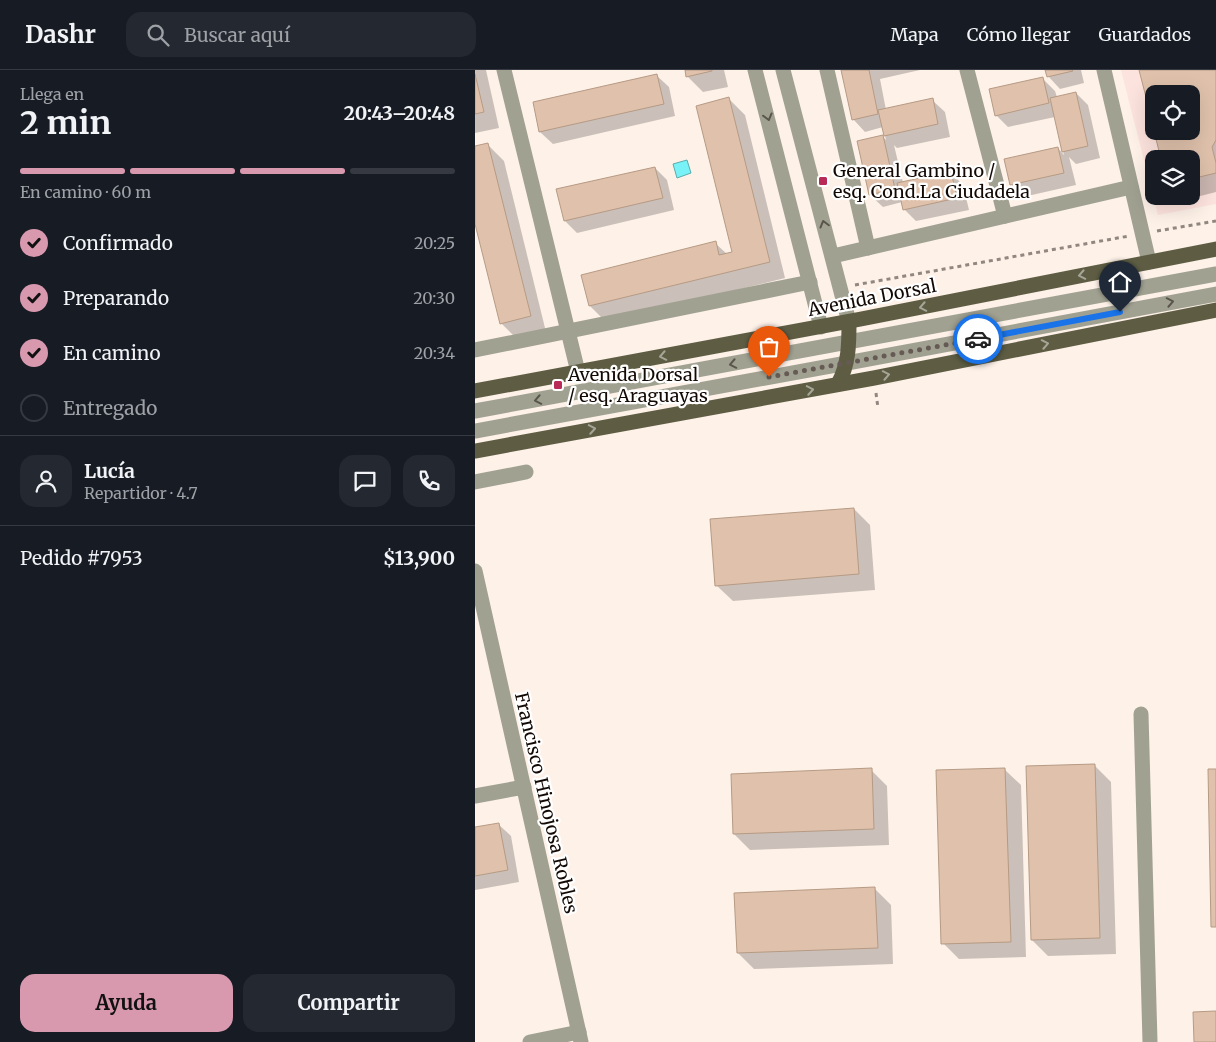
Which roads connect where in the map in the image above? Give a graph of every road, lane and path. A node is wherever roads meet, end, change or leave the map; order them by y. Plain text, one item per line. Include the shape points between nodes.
1 (504, 70) edge
2 (755, 70) edge
3 (783, 70) edge
4 (827, 70) edge
5 (967, 70) edge
6 (1104, 70) edge
7 (1131, 187) junction
8 (1005, 216) junction
9 (868, 248) junction
10 (1216, 249) edge
11 (833, 256) junction
12 (1149, 262) junction
13 (1216, 274) edge
14 (810, 282) junction
15 (1216, 294) edge
16 (1216, 310) edge
17 (849, 322) junction
18 (821, 327) junction
19 (568, 332) junction
20 (849, 342) junction
21 (475, 350) edge
22 (847, 363) junction
23 (578, 372) junction
24 (838, 384) junction
25 (475, 391) edge
26 (475, 411) edge
27 (475, 431) edge
28 (475, 451) edge
29 (526, 472) dead end
30 (475, 482) edge
31 (475, 571) edge
32 (481, 623) edge
33 (1141, 714) dead end
34 (524, 787) junction
35 (475, 796) edge
36 (580, 1037) edge
37 (530, 1042) edge
38 (1150, 1042) edge

1 - 19 street
2 -> 14 street
11 -> 3 street
4 - 9 street
5 - 8 street
6 - 7 street
7 - 8 street
7 - 12 street
8 - 9 street
9 - 11 street
10 - 12 main road, Avenida Dorsal
11 - 17 street
12 -> 17 main road, Avenida Dorsal
13 - 20 street
14 - 18 street
14 - 19 street, Avenida Dorsal
22 -> 15 street
24 -> 16 main road
17 - 18 main road, Avenida Dorsal
17 - 20 main road
18 -> 23 main road, Avenida Dorsal
19 - 21 street, Avenida Dorsal
19 - 23 street
20 - 22 main road
20 -> 26 street
22 - 24 main road
22 - 27 street
23 - 25 main road, Avenida Dorsal
28 -> 24 main road
29 - 30 street
31 - 32 street, Francisco Hinojosa Robles
32 - 34 street, Francisco Hinojosa Robles
33 - 38 street
34 - 35 street
34 - 36 street, Francisco Hinojosa Robles
36 - 37 street

